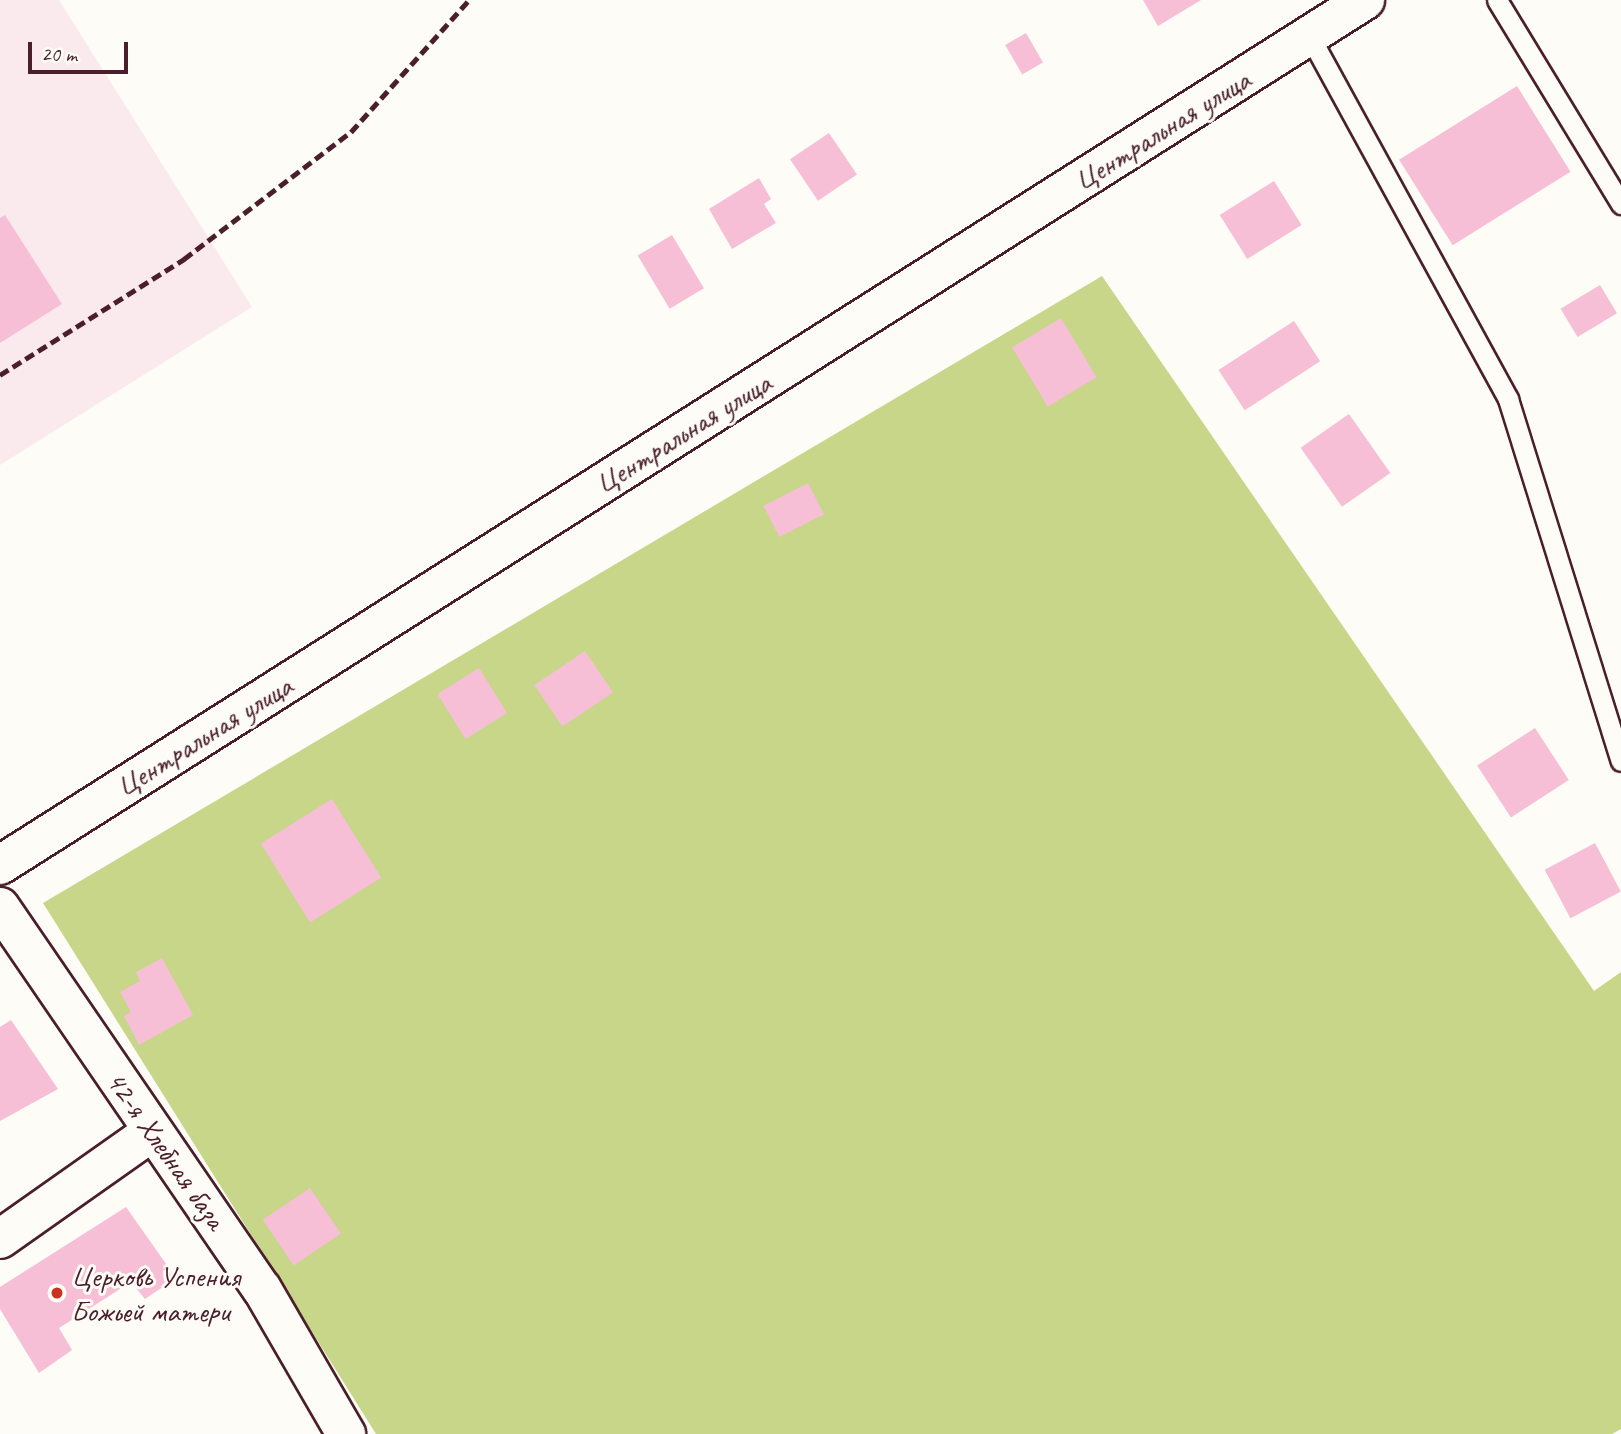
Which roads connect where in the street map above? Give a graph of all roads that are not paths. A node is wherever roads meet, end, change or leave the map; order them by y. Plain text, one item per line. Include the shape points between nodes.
1 (1365, 0) edge
2 (1497, 0) edge
3 (1310, 37) junction
4 (1621, 204) edge
5 (1621, 761) edge
6 (0, 865) edge
7 (0, 907) edge
8 (153, 1131) junction
9 (0, 1239) edge
10 (346, 1434) edge

1 - 3 street, Центральная улица
2 - 4 lane
3 - 5 lane via 1508,399
3 - 6 street, Центральная улица
7 - 8 street, 42-я Хлебная база
8 - 9 street
8 - 10 street, 42-я Хлебная база via 262,1289

